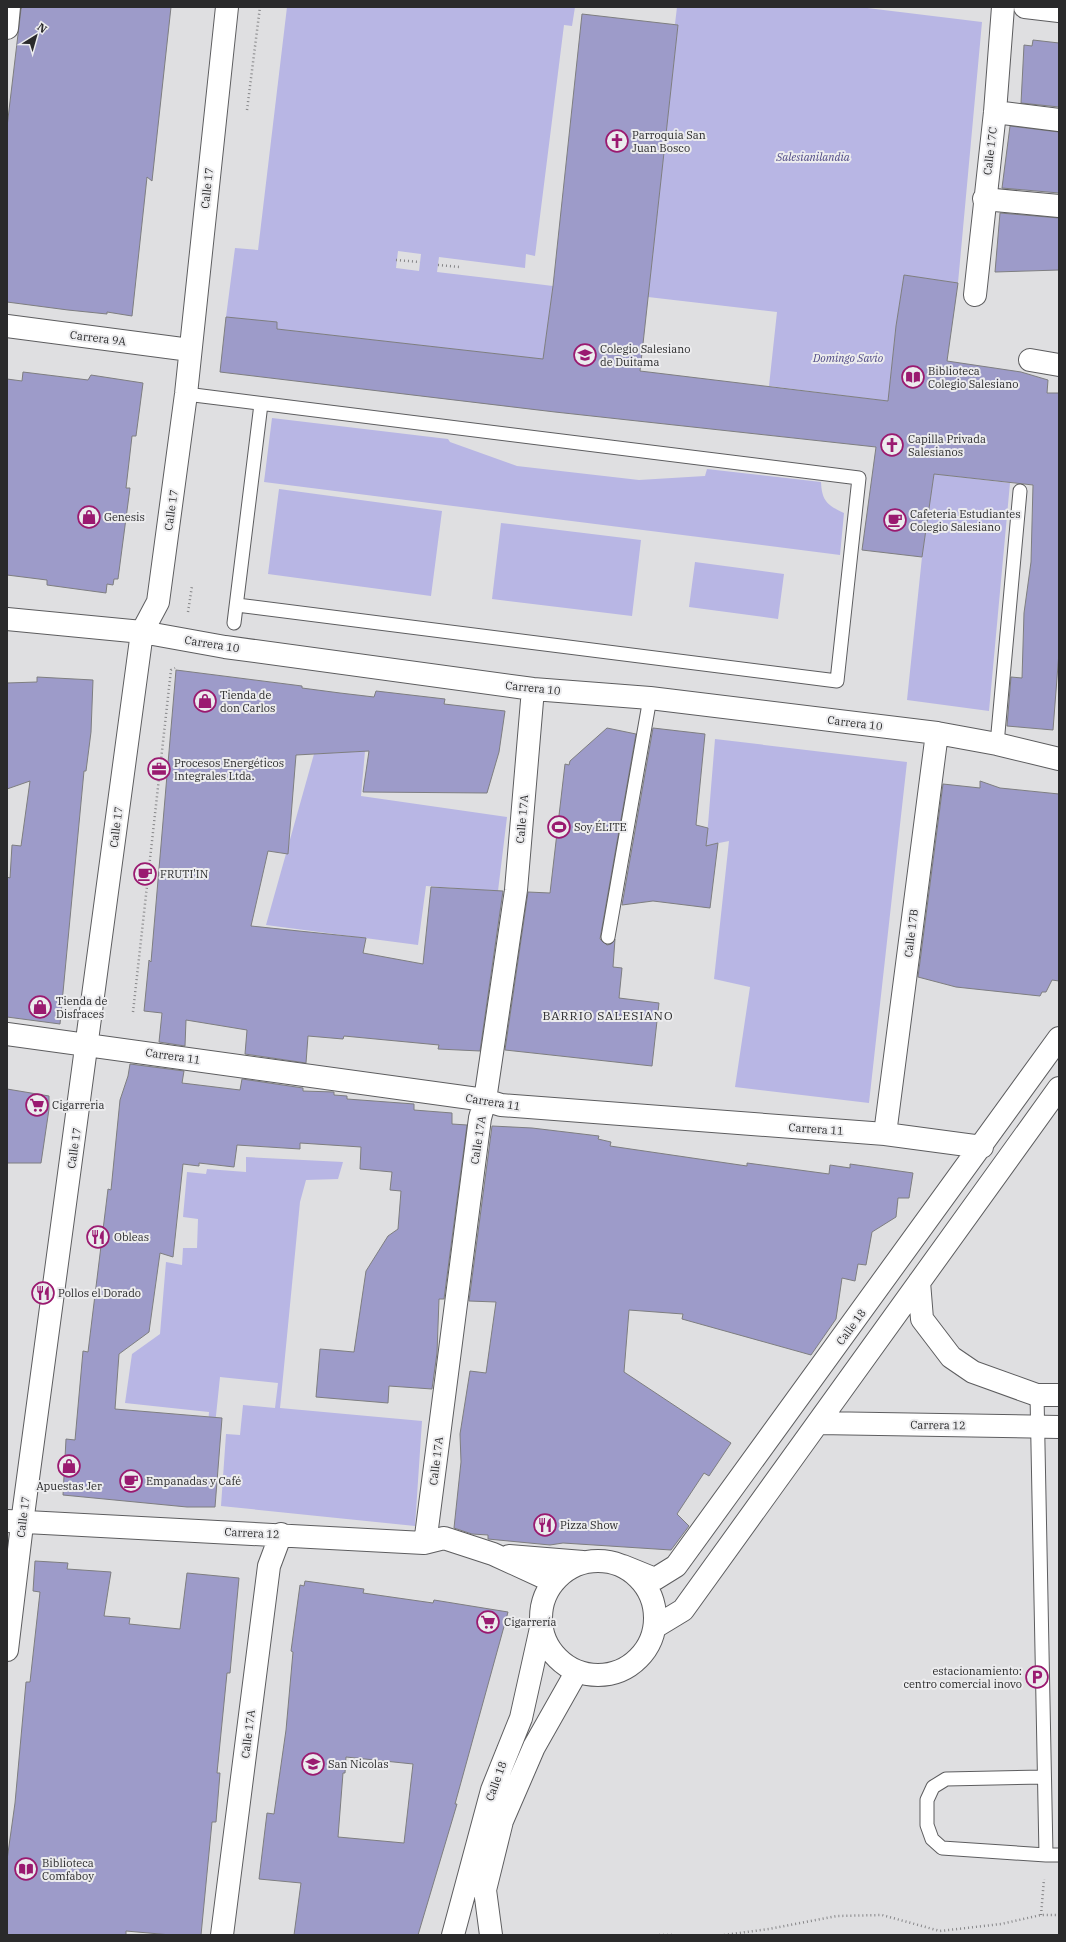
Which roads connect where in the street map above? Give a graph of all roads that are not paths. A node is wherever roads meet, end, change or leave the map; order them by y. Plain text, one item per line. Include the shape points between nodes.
1 (9, 7) edge
2 (227, 7) edge
3 (1002, 7) edge
4 (1025, 7) edge
5 (1059, 11) edge
6 (7, 28) edge
7 (995, 112) junction
8 (1059, 120) edge
9 (984, 199) junction
10 (1059, 206) edge
11 (974, 295) dead end
12 (7, 326) edge
13 (190, 350) junction
14 (1030, 360) dead end
15 (1059, 365) edge
16 (186, 394) junction
17 (261, 404) junction
18 (1020, 491) dead end
19 (236, 605) junction
20 (7, 620) edge
21 (234, 623) dead end
22 (142, 632) junction
23 (533, 689) junction
24 (650, 698) junction
25 (937, 733) junction
26 (997, 744) junction
27 (1059, 759) edge
28 (608, 937) dead end
29 (7, 1034) edge
30 (1059, 1038) edge
31 (88, 1044) junction
32 (1059, 1088) edge
33 (486, 1100) junction
34 (885, 1134) junction
35 (982, 1147) junction
36 (919, 1282) junction
37 (1037, 1395) junction
38 (1059, 1395) edge
39 (818, 1423) junction
40 (1049, 1426) edge
41 (15, 1521) edge
42 (281, 1534) junction
43 (424, 1543) junction
44 (493, 1554) junction
45 (583, 1562) junction
46 (623, 1566) junction
47 (554, 1582) junction
48 (655, 1627) junction
49 (541, 1628) junction
50 (7, 1650) edge
51 (577, 1671) junction
52 (1044, 1777) junction
53 (1052, 1855) edge
54 (222, 1935) edge
55 (453, 1935) edge
56 (491, 1935) edge

1 - 6 street
2 - 13 street, Calle 17
3 - 7 street, Calle 17C
4 - 5 street
7 - 8 street
7 - 9 street, Calle 17C
9 - 10 street
9 - 11 street, Calle 17C
12 - 13 street, Carrera 9A
13 - 16 street, Calle 17
14 - 15 street
16 - 17 lane
16 - 22 street, Calle 17 via 158,602
17 - 19 lane
17 - 19 lane via 859,478 837,681
18 - 26 lane
19 - 21 lane
20 - 22 street, Carrera 10
22 - 23 street, Carrera 10 via 225,647
22 - 31 street, Calle 17
23 - 24 street, Carrera 10
23 - 33 street, Calle 17A via 516,890
24 - 25 street, Carrera 10
24 - 28 lane
25 - 26 street, Carrera 10
25 - 34 street, Calle 17B
26 - 27 street, Carrera 10
29 - 31 street, Carrera 11
30 - 35 street, Calle 18
31 - 33 street, Carrera 11
31 - 41 street, Calle 17
32 - 36 street
33 - 34 street, Carrera 11 via 501,1105
33 - 43 street, Calle 17A via 480,1118
34 - 35 street, Carrera 11
35 - 46 street, Calle 18 via 676,1566 655,1579
36 - 37 street via 922,1319 951,1357 973,1372
36 - 39 street
37 - 38 street
37 - 40 lane
39 - 40 street, Carrera 12
39 - 48 street via 683,1610
40 - 52 lane
41 - 42 street, Carrera 12
41 - 50 street, Calle 17
42 - 43 street, Carrera 12
42 - 54 street, Calle 17A via 269,1566
43 - 44 street, Carrera 12 via 444,1538
44 - 45 street, Carrera 12
44 - 47 street, Carrera 12
45 - 46 street via 610,1561
45 - 47 street via 560,1574
46 - 48 street via 640,1580 652,1598
47 - 49 street via 541,1612
48 - 51 street via 648,1646 635,1662 617,1672 597,1675
49 - 51 street via 550,1649
49 - 55 street, Calle 18 via 521,1718 492,1790
51 - 56 street, Calle 18 via 534,1747 502,1821 485,1890
52 - 53 lane
52 - 53 lane via 946,1779 933,1788 927,1800 927,1825 932,1839 942,1848

